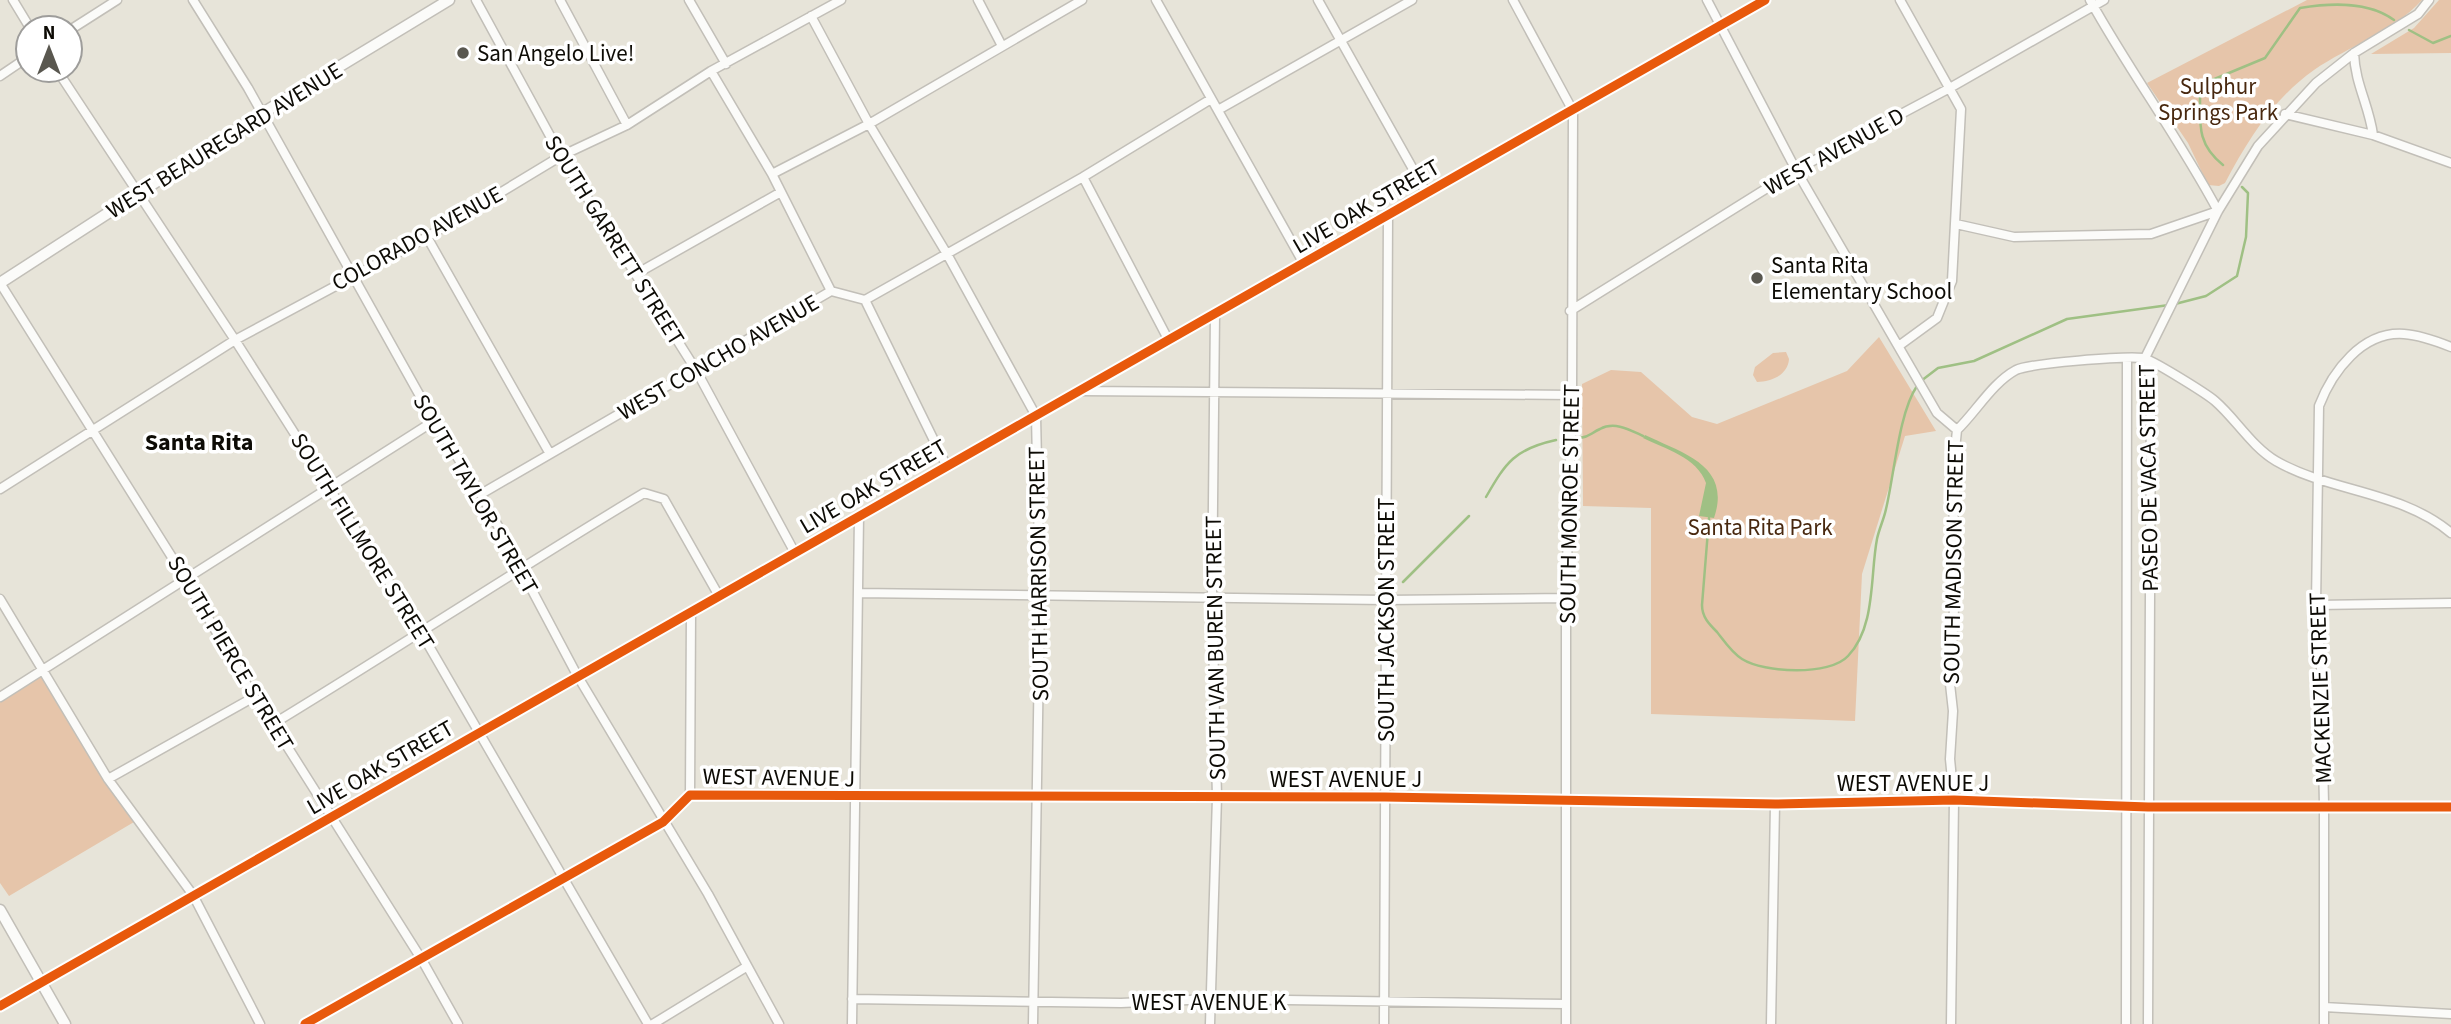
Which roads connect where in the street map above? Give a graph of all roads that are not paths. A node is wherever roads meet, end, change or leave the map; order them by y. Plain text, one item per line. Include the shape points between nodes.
1 (117, 0) edge
2 (194, 0) edge
3 (449, 0) edge
4 (476, 0) edge
5 (559, 0) edge
6 (690, 0) edge
7 (841, 0) edge
8 (978, 0) edge
9 (1082, 0) edge
10 (1156, 0) edge
11 (1318, 0) edge
12 (1412, 0) edge
13 (1513, 0) edge
14 (1707, 0) edge
15 (1765, 0) edge
16 (1900, 0) edge
17 (2104, 0) edge
18 (2429, 0) edge
19 (830, 3) edge
20 (2092, 3) edge
21 (811, 16) junction
22 (84, 21) edge
23 (1721, 24) junction
24 (1340, 41) junction
25 (1002, 46) junction
26 (2354, 52) junction
27 (726, 64) junction
28 (711, 71) junction
29 (66, 84) edge
30 (1948, 89) junction
31 (1212, 99) junction
32 (1218, 110) junction
33 (1573, 111) junction
34 (261, 114) junction
35 (2285, 114) junction
36 (869, 124) junction
37 (627, 125) junction
38 (2373, 135) junction
39 (561, 156) junction
40 (2451, 163) edge
41 (1796, 170) junction
42 (772, 174) junction
43 (1083, 177) junction
44 (781, 192) junction
45 (137, 194) junction
46 (1427, 194) junction
47 (2218, 211) junction
48 (1388, 216) junction
49 (1956, 224) junction
50 (427, 237) junction
51 (947, 254) junction
52 (1304, 264) junction
53 (353, 274) junction
54 (635, 274) junction
55 (0, 283) edge
56 (831, 291) junction
57 (865, 300) junction
58 (1570, 311) junction
59 (1215, 314) junction
60 (235, 340) junction
61 (1169, 341) junction
62 (1900, 345) junction
63 (2451, 347) edge
64 (2145, 358) junction
65 (2127, 359) junction
66 (696, 370) junction
67 (1080, 391) junction
68 (1214, 393) junction
69 (1387, 394) junction
70 (1572, 395) junction
71 (1036, 416) junction
72 (434, 421) junction
73 (92, 427) junction
74 (1957, 430) junction
75 (550, 454) junction
76 (947, 467) junction
77 (2317, 478) junction
78 (0, 488) edge
79 (331, 488) junction
80 (481, 494) junction
81 (859, 516) junction
82 (2451, 533) edge
83 (795, 553) junction
84 (519, 568) junction
85 (185, 578) junction
86 (858, 593) junction
87 (719, 596) junction
88 (1040, 597) junction
89 (0, 598) edge
90 (1212, 598) junction
91 (1566, 598) junction
92 (1386, 600) junction
93 (2451, 603) edge
94 (2316, 605) junction
95 (691, 612) junction
96 (422, 634) junction
97 (43, 670) junction
98 (577, 675) junction
99 (0, 697) edge
100 (254, 698) junction
101 (273, 724) junction
102 (481, 732) junction
103 (108, 779) junction
104 (690, 795) junction
105 (1038, 796) junction
106 (853, 797) junction
107 (1217, 797) junction
108 (1385, 797) junction
109 (1954, 800) junction
110 (1567, 801) junction
111 (1775, 803) junction
112 (2324, 804) junction
113 (2126, 806) junction
114 (2148, 807) junction
115 (2451, 807) edge
116 (332, 816) junction
117 (663, 822) junction
118 (563, 877) junction
119 (193, 895) junction
120 (0, 910) edge
121 (422, 960) junction
122 (746, 967) junction
123 (40, 982) junction
124 (852, 999) junction
125 (1211, 999) junction
126 (1034, 1002) junction
127 (1384, 1004) junction
128 (1566, 1004) junction
129 (0, 1006) edge
130 (2324, 1007) junction
131 (2451, 1014) edge
132 (65, 1024) edge
133 (260, 1024) edge
134 (305, 1024) edge
135 (458, 1024) edge
136 (651, 1024) edge
137 (779, 1024) edge
138 (852, 1024) edge
139 (1033, 1024) edge
140 (1210, 1024) edge
141 (1384, 1024) edge
142 (1566, 1024) edge
143 (1771, 1024) edge
144 (1951, 1024) edge
145 (2126, 1024) edge
146 (2148, 1024) edge
147 (2324, 1024) edge

1 - 22 street
2 - 34 street, SOUTH TAYLOR STREET
3 - 34 street, WEST BEAUREGARD AVENUE
4 - 39 street, SOUTH GARRETT STREET
5 - 37 street
6 - 27 street
7 - 19 street, COLORADO AVENUE
8 - 25 street
9 - 25 street
10 - 31 street
11 - 24 street
12 - 24 street
13 - 33 street, SOUTH MONROE STREET
14 - 23 street, SOUTH MADISON STREET
15 - 23 street, LIVE OAK STREET
16 - 30 street
17 - 20 street, WEST AVENUE D
18 - 26 street, PASEO DE VACA STREET via 2418,14
19 - 21 street, COLORADO AVENUE
20 - 30 street, WEST AVENUE D
20 - 47 street
21 - 27 street, COLORADO AVENUE
21 - 36 street, SOUTH HARRISON STREET
23 - 33 street, LIVE OAK STREET
23 - 41 street, SOUTH MADISON STREET
24 - 32 street
24 - 46 street
25 - 36 street
26 - 35 street, PASEO DE VACA STREET
26 - 38 street via 2355,78 2370,113
27 - 28 street, COLORADO AVENUE
28 - 37 street, COLORADO AVENUE
28 - 42 street
29 - 45 street, SOUTH FILLMORE STREET
30 - 41 street, WEST AVENUE D
30 - 49 street via 1961,109
31 - 32 street
31 - 43 street
32 - 52 street
33 - 46 street, LIVE OAK STREET
33 - 58 street, SOUTH MONROE STREET
34 - 45 street, WEST BEAUREGARD AVENUE
34 - 53 street, SOUTH TAYLOR STREET
35 - 38 street
35 - 47 street, PASEO DE VACA STREET via 2258,146
36 - 42 street
36 - 51 street, SOUTH HARRISON STREET
37 - 39 street, COLORADO AVENUE
38 - 40 street
39 - 50 street, COLORADO AVENUE
39 - 54 street, SOUTH GARRETT STREET
41 - 58 street, WEST AVENUE D
41 - 62 street, SOUTH MADISON STREET
42 - 44 street
43 - 51 street
43 - 61 street
44 - 54 street
44 - 56 street
45 - 55 street, WEST BEAUREGARD AVENUE
45 - 60 street, SOUTH FILLMORE STREET
46 - 48 street, LIVE OAK STREET
47 - 49 street via 2151,234 2014,237
47 - 64 street, PASEO DE VACA STREET
48 - 52 street, LIVE OAK STREET
48 - 69 street, SOUTH JACKSON STREET
49 - 62 street via 1952,281 1937,318
50 - 53 street, COLORADO AVENUE
50 - 75 street
51 - 57 street
51 - 71 street, SOUTH HARRISON STREET
52 - 59 street, LIVE OAK STREET
53 - 60 street, COLORADO AVENUE
53 - 72 street, SOUTH TAYLOR STREET
54 - 66 street, SOUTH GARRETT STREET
55 - 73 street, SOUTH PIERCE STREET
56 - 57 street, WEST CONCHO AVENUE
56 - 66 street, WEST CONCHO AVENUE
57 - 76 street
58 - 70 street, SOUTH MONROE STREET
59 - 61 street, LIVE OAK STREET
59 - 68 street, SOUTH VAN BUREN STREET
60 - 73 street, COLORADO AVENUE
60 - 79 street, SOUTH FILLMORE STREET
61 - 67 street, LIVE OAK STREET
62 - 74 street, SOUTH MADISON STREET via 1937,413
63 - 77 street, MACKENZIE STREET via 2404,334 2385,335 2355,351 2328,384 2319,407
64 - 65 street
64 - 77 street via 2214,400 2274,460
64 - 114 street, PASEO DE VACA STREET via 2151,380
65 - 74 street via 2017,370
65 - 113 street, PASEO DE VACA STREET
66 - 75 street, WEST CONCHO AVENUE
66 - 83 street, SOUTH GARRETT STREET
67 - 68 street
67 - 71 street, LIVE OAK STREET
68 - 69 street
68 - 90 street, SOUTH VAN BUREN STREET
69 - 70 street
69 - 92 street, SOUTH JACKSON STREET
70 - 91 street, SOUTH MONROE STREET
71 - 76 street, LIVE OAK STREET
71 - 88 street, SOUTH HARRISON STREET
72 - 79 street
72 - 80 street, SOUTH TAYLOR STREET
73 - 78 street, COLORADO AVENUE
73 - 85 street, SOUTH PIERCE STREET
74 - 109 street, SOUTH MADISON STREET via 1952,479 1956,571 1950,684
75 - 80 street, WEST CONCHO AVENUE
76 - 81 street, LIVE OAK STREET
77 - 82 street via 2383,498 2438,522
77 - 94 street, MACKENZIE STREET
79 - 85 street
79 - 96 street, SOUTH FILLMORE STREET
80 - 84 street, SOUTH TAYLOR STREET
81 - 83 street, LIVE OAK STREET
81 - 86 street
83 - 87 street, LIVE OAK STREET
84 - 87 street via 644,493 664,499
84 - 96 street
84 - 98 street, SOUTH TAYLOR STREET
85 - 97 street
85 - 100 street, SOUTH PIERCE STREET
86 - 88 street
86 - 106 street
87 - 95 street, LIVE OAK STREET
88 - 90 street
88 - 105 street, SOUTH HARRISON STREET
89 - 97 street
90 - 92 street
90 - 107 street, SOUTH VAN BUREN STREET
91 - 92 street
91 - 110 street, SOUTH MONROE STREET
92 - 108 street, SOUTH JACKSON STREET
93 - 94 street
94 - 112 street, MACKENZIE STREET
95 - 98 street, LIVE OAK STREET
95 - 104 street
96 - 101 street
96 - 102 street, SOUTH FILLMORE STREET
97 - 99 street
97 - 103 street
98 - 102 street, LIVE OAK STREET
98 - 117 street, SOUTH TAYLOR STREET
100 - 101 street, SOUTH PIERCE STREET
100 - 103 street
101 - 116 street, SOUTH PIERCE STREET
102 - 116 street, LIVE OAK STREET
102 - 118 street, SOUTH FILLMORE STREET
103 - 119 street
104 - 106 street, WEST AVENUE J
104 - 117 street, WEST AVENUE J
105 - 106 street, WEST AVENUE J
105 - 107 street, WEST AVENUE J
105 - 126 street, SOUTH HARRISON STREET
106 - 124 street
107 - 108 street, WEST AVENUE J
107 - 125 street, SOUTH VAN BUREN STREET
108 - 110 street, WEST AVENUE J
108 - 127 street, SOUTH JACKSON STREET
109 - 111 street, WEST AVENUE J
109 - 113 street, WEST AVENUE J
109 - 144 street, SOUTH MADISON STREET
110 - 111 street, WEST AVENUE J
110 - 128 street, SOUTH MONROE STREET
111 - 143 street
112 - 114 street, WEST AVENUE J
112 - 115 street, WEST AVENUE J
112 - 130 street, MACKENZIE STREET
113 - 114 street, WEST AVENUE J
113 - 145 street, PASEO DE VACA STREET
114 - 146 street, PASEO DE VACA STREET
116 - 119 street, LIVE OAK STREET
116 - 121 street, SOUTH PIERCE STREET
117 - 118 street, WEST AVENUE J
117 - 122 street, SOUTH TAYLOR STREET
118 - 121 street, WEST AVENUE J
118 - 136 street, SOUTH FILLMORE STREET
119 - 123 street, LIVE OAK STREET
119 - 133 street
120 - 123 street
121 - 134 street, WEST AVENUE J
121 - 135 street, SOUTH PIERCE STREET
122 - 136 street
122 - 137 street, SOUTH TAYLOR STREET
123 - 129 street, LIVE OAK STREET
123 - 132 street
124 - 126 street, WEST AVENUE K
124 - 138 street
125 - 126 street, WEST AVENUE K
125 - 127 street, WEST AVENUE K
125 - 140 street, SOUTH VAN BUREN STREET
126 - 139 street, SOUTH HARRISON STREET
127 - 128 street, WEST AVENUE K
127 - 141 street, SOUTH JACKSON STREET
128 - 142 street, SOUTH MONROE STREET
130 - 131 street
130 - 147 street, MACKENZIE STREET

